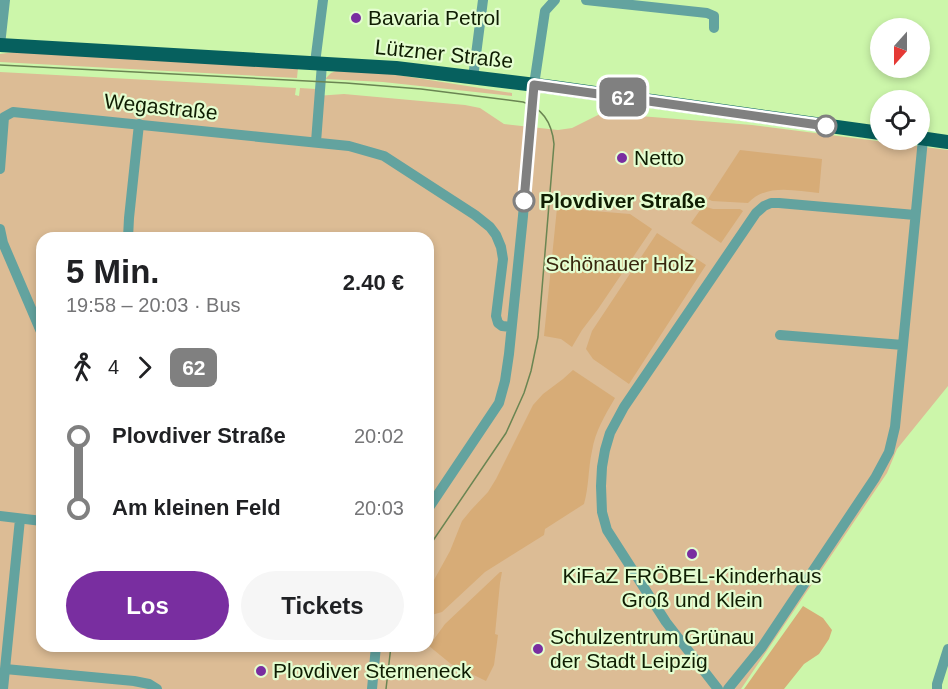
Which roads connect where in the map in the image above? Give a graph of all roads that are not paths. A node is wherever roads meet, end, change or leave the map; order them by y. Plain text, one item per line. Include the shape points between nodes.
1 (5, 0) edge
2 (323, 0) edge
3 (483, 0) edge
4 (555, 0) edge
5 (586, 0) edge
6 (714, 28) dead end
7 (0, 45) edge
8 (319, 64) junction
9 (473, 78) junction
10 (534, 85) junction
11 (139, 124) junction
12 (870, 132) edge
13 (930, 140) edge
14 (316, 142) junction
15 (948, 142) edge
16 (920, 150) edge
17 (0, 169) edge
18 (915, 215) junction
19 (0, 229) edge
20 (128, 232) edge
21 (36, 320) edge
22 (511, 327) junction
23 (780, 335) dead end
24 (903, 345) junction
25 (434, 500) edge
26 (0, 516) edge
27 (20, 519) junction
28 (36, 520) edge
29 (948, 649) edge
30 (375, 652) edge
31 (5, 669) junction
32 (3, 689) edge
33 (157, 689) edge
34 (372, 689) edge
35 (718, 689) edge
36 (728, 689) edge
37 (937, 689) edge

1 - 7 street
2 - 8 street
3 - 9 street
4 - 10 street via 545,11
5 - 6 street via 707,13 714,16
7 - 8 main road, Lützner Straße
8 - 9 main road, Lützner Straße
8 - 14 street
9 - 10 main road, Lützner Straße
10 - 12 main road, Lützner Straße
10 - 22 street
11 - 14 street, Wegastraße
11 - 17 street, Wegastraße via 12,112 4,117
11 - 20 street
13 - 15 main road
14 - 22 street, Wegastraße via 384,156 482,220 496,236 503,259 496,316 502,326
16 - 18 street
18 - 24 street
18 - 35 street via 799,204 764,206 624,407 610,433 601,486 607,530 666,622
19 - 21 street
22 - 25 street via 505,381 498,403
23 - 24 street
24 - 36 street via 889,452 762,647
26 - 27 street
27 - 28 street
27 - 31 street
29 - 37 street
30 - 34 street
31 - 32 street
31 - 33 street via 134,681

